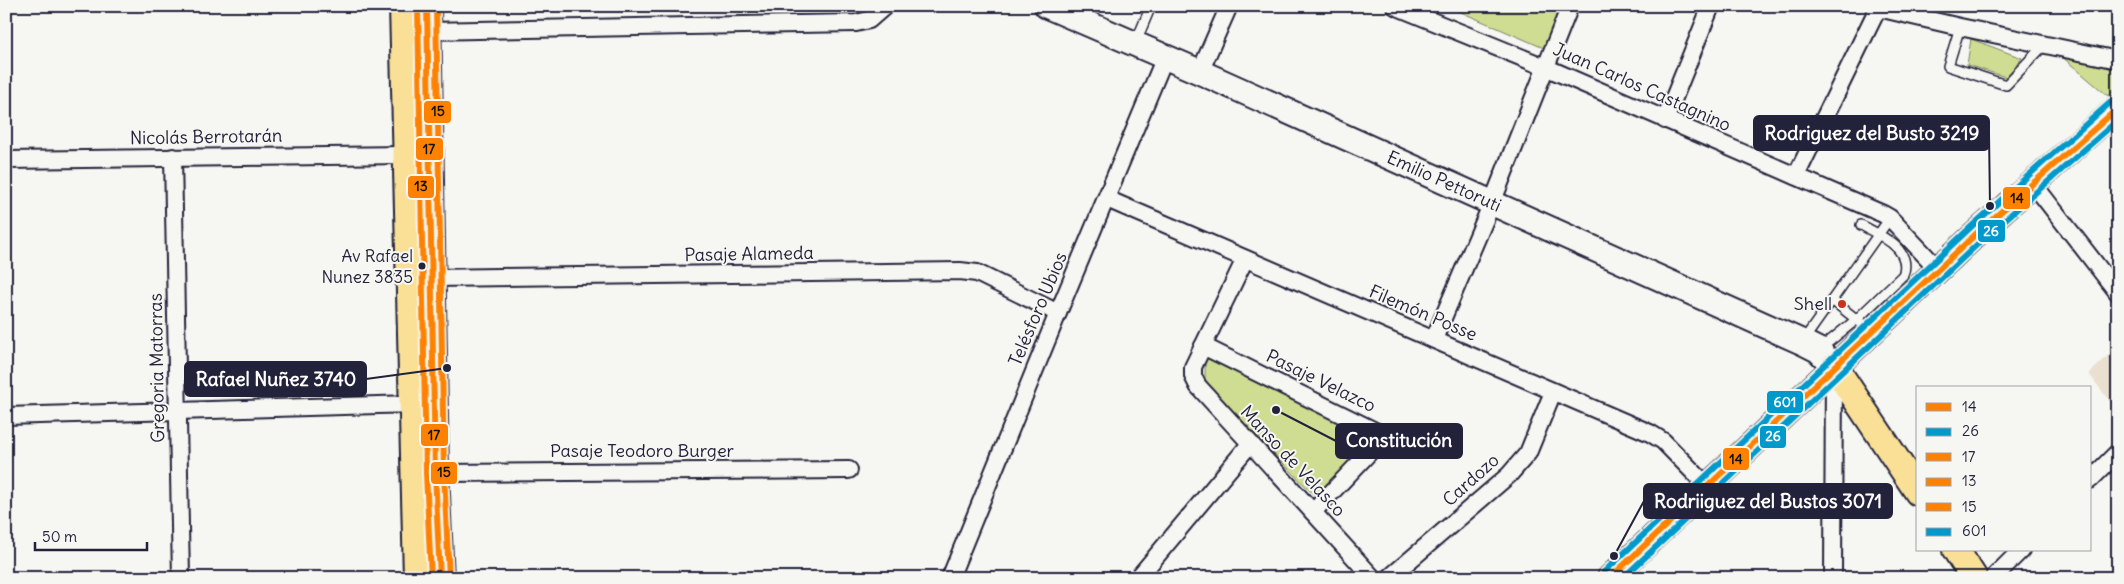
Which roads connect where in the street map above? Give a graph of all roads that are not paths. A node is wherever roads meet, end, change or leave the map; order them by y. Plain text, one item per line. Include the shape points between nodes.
1 (403, 6) edge
2 (885, 6) edge
3 (1047, 6) edge
4 (1151, 6) edge
5 (1229, 6) edge
6 (1395, 6) edge
7 (1570, 6) edge
8 (1711, 6) edge
9 (1878, 7) edge
10 (428, 19) edge
11 (1960, 27) junction
12 (1135, 44) junction
13 (2045, 44) junction
14 (1165, 57) junction
15 (2118, 60) edge
16 (1545, 67) junction
17 (1200, 72) junction
18 (2118, 108) edge
19 (1665, 120) junction
20 (406, 155) junction
21 (173, 157) junction
22 (6, 160) edge
23 (1796, 176) junction
24 (2032, 182) junction
25 (1107, 199) junction
26 (1492, 203) junction
27 (1890, 218) junction
28 (1861, 225) dead end
29 (1878, 235) junction
30 (1245, 259) junction
31 (1938, 269) junction
32 (431, 278) junction
33 (2118, 293) edge
34 (1832, 300) junction
35 (1058, 313) junction
36 (1864, 325) junction
37 (1434, 339) junction
38 (1203, 346) junction
39 (1818, 353) junction
40 (1553, 392) junction
41 (413, 404) junction
42 (177, 410) junction
43 (6, 416) edge
44 (1250, 444) junction
45 (2118, 452) edge
46 (849, 470) dead end
47 (435, 473) junction
48 (2092, 478) edge
49 (1708, 487) junction
50 (1916, 489) edge
51 (1313, 512) junction
52 (1957, 552) edge
53 (2019, 552) edge
54 (182, 578) edge
55 (417, 578) edge
56 (440, 578) edge
57 (950, 578) edge
58 (1138, 578) edge
59 (1373, 578) edge
60 (1389, 578) edge
61 (1610, 578) edge
62 (1833, 578) edge
63 (1974, 578) edge
64 (1993, 578) edge

1 - 20 main road
2 - 10 street via 869,20 856,23
3 - 12 main road, Emilio Pettoruti
4 - 12 lane
5 - 17 street
6 - 16 street, Juan Carlos Castagnino
7 - 16 street
8 - 19 street
9 - 11 street
9 - 23 street
10 - 32 main road
11 - 13 street
11 - 13 lane via 1948,66 2006,85
12 - 14 main road, Emilio Pettoruti
13 - 15 street
14 - 17 main road, Emilio Pettoruti
14 - 25 street, Telésforo Ubios
16 - 19 street, Juan Carlos Castagnino
16 - 26 street
17 - 26 main road, Emilio Pettoruti
18 - 24 main road
19 - 23 street, Juan Carlos Castagnino
20 - 21 street, Nicolás Berrotarán
20 - 41 main road
21 - 22 street, Nicolás Berrotarán
21 - 42 street, Gregoria Matorras
23 - 27 street, Juan Carlos Castagnino
24 - 31 main road
24 - 33 street
25 - 30 street, Filemón Posse
25 - 35 street, Telésforo Ubios
26 - 37 street
26 - 39 main road, Emilio Pettoruti
27 - 29 lane
27 - 31 street, Juan Carlos Castagnino
28 - 29 lane
29 - 34 lane
29 - 36 lane via 1893,244 1904,257 1906,266 1903,275
30 - 37 street, Filemón Posse
30 - 38 street
31 - 36 main road
32 - 35 street, Pasaje Alameda via 960,271 977,273
32 - 47 main road
34 - 36 lane
34 - 39 lane
35 - 57 street, Telésforo Ubios
36 - 39 main road
37 - 40 street, Filemón Posse
38 - 44 street, Manso de Velasco via 1193,367 1193,376 1198,386
38 - 51 street, Pasaje Velazco via 1381,434 1381,440
39 - 49 main road
39 - 50 main road
39 - 62 street
40 - 49 street, Filemón Posse via 1650,433
40 - 60 street, Cardozo via 1528,453 1509,475
41 - 42 street
41 - 55 main road
42 - 43 street
42 - 54 street, Gregoria Matorras
44 - 51 street, Manso de Velasco
44 - 58 street
45 - 48 street
46 - 47 street, Pasaje Teodoro Burger
47 - 56 main road
49 - 61 main road
51 - 59 street, Manso de Velasco
52 - 63 main road
53 - 64 street

